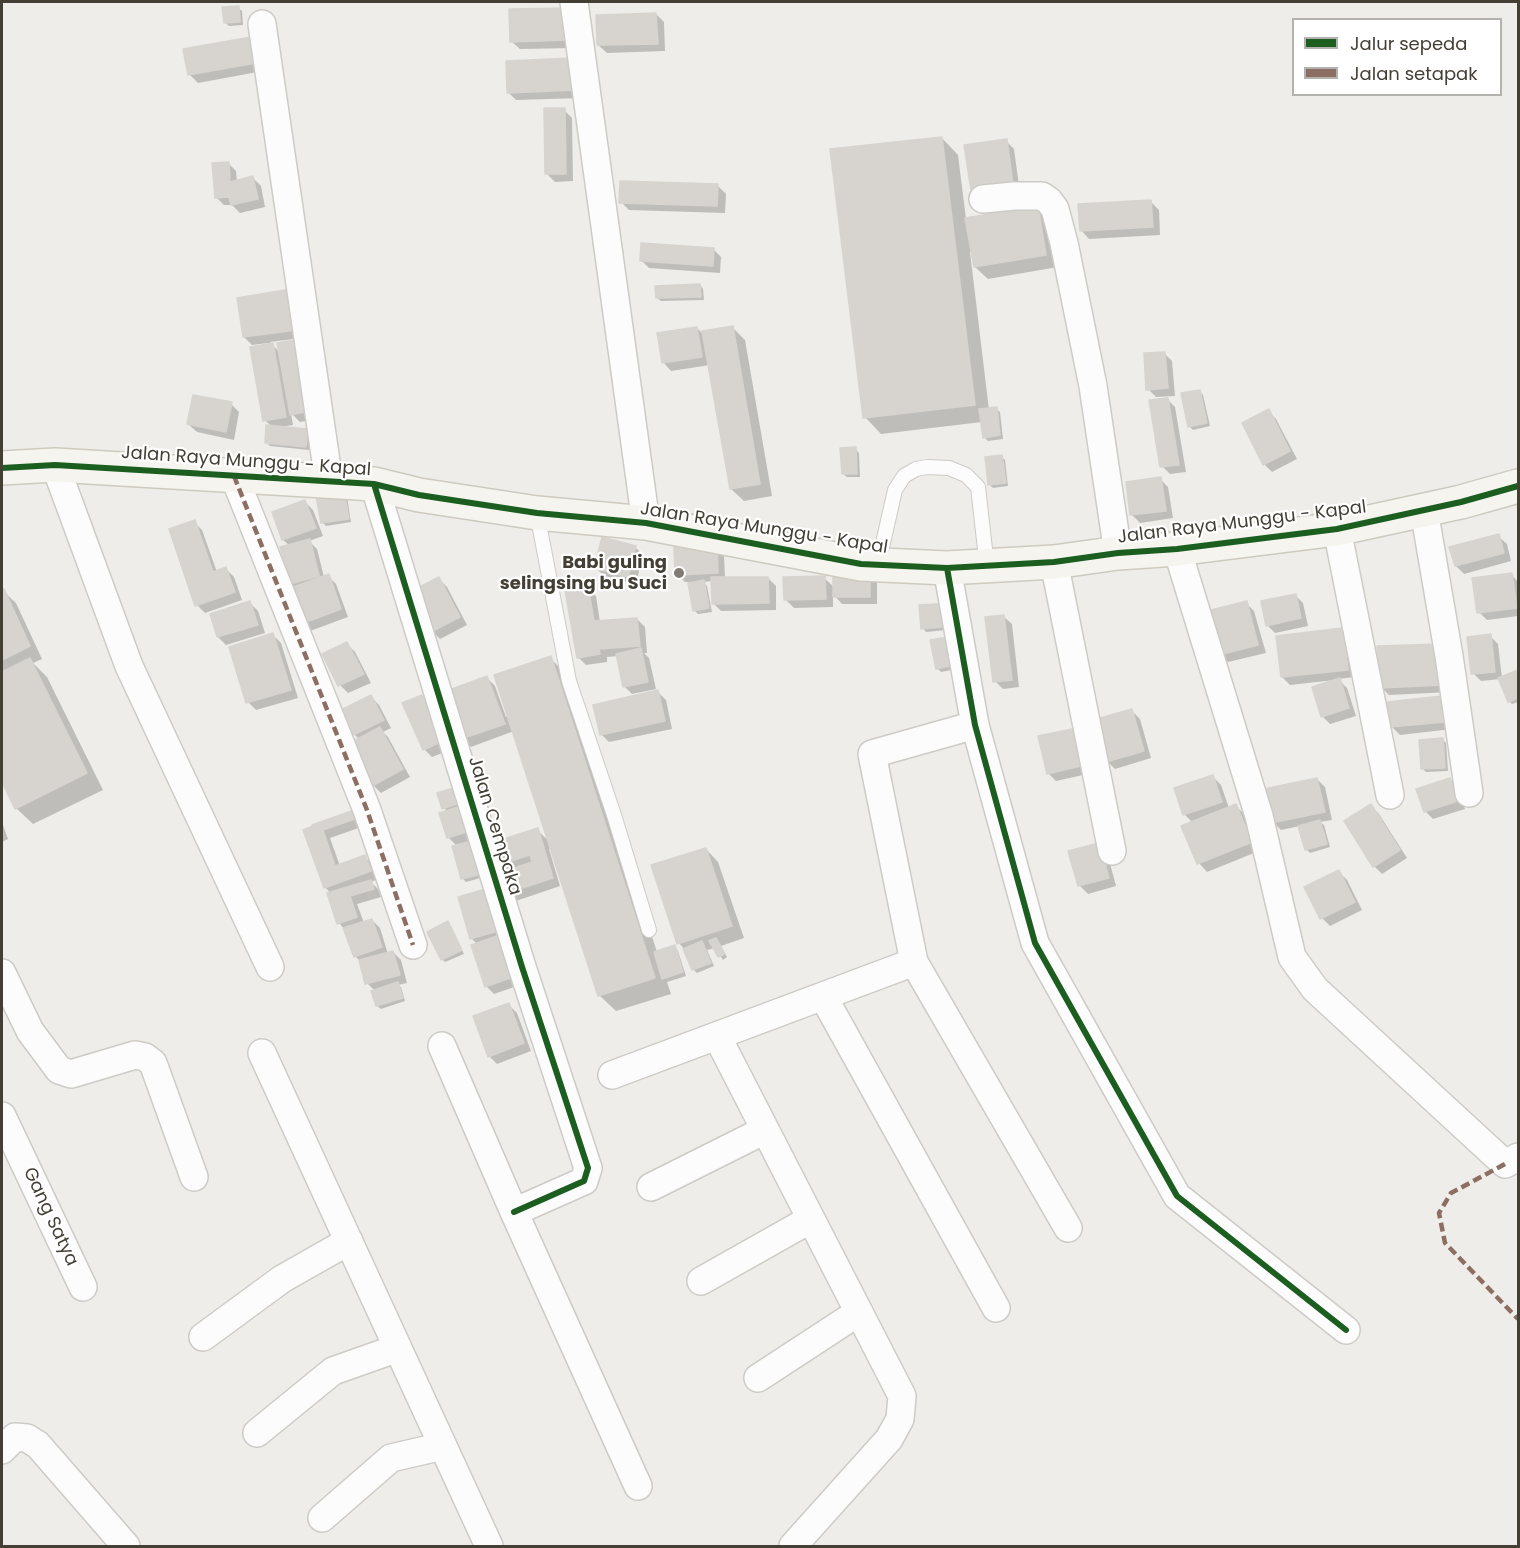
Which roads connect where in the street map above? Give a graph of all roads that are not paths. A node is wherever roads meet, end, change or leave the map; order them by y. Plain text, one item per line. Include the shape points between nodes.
1 (574, 7) edge
2 (262, 24) dead end
3 (983, 199) dead end
4 (55, 465) junction
5 (2, 468) edge
6 (234, 476) junction
7 (329, 482) junction
8 (374, 484) junction
9 (1518, 486) edge
10 (1424, 510) junction
11 (537, 513) junction
12 (646, 523) junction
13 (1337, 529) junction
14 (1177, 549) junction
15 (1118, 553) junction
16 (1054, 562) junction
17 (878, 565) junction
18 (987, 567) junction
19 (947, 568) junction
20 (975, 725) junction
21 (1469, 793) dead end
22 (1390, 795) dead end
23 (1112, 851) dead end
24 (649, 930) dead end
25 (414, 945) dead end
26 (914, 962) junction
27 (270, 967) dead end
28 (2, 974) edge
29 (823, 996) junction
30 (717, 1036) junction
31 (442, 1046) dead end
32 (262, 1053) dead end
33 (612, 1075) dead end
34 (2, 1116) edge
35 (765, 1130) junction
36 (1518, 1157) edge
37 (194, 1177) dead end
38 (651, 1187) dead end
39 (514, 1212) junction
40 (811, 1219) junction
41 (1068, 1228) dead end
42 (349, 1241) junction
43 (701, 1281) dead end
44 (83, 1287) dead end
45 (996, 1308) dead end
46 (859, 1312) junction
47 (1346, 1330) dead end
48 (203, 1337) dead end
49 (398, 1348) junction
50 (758, 1378) dead end
51 (257, 1433) dead end
52 (443, 1446) junction
53 (2, 1450) edge
54 (638, 1486) dead end
55 (322, 1518) dead end
56 (126, 1546) edge
57 (489, 1546) edge
58 (793, 1546) edge

1 - 12 street
2 - 7 street
3 - 15 street via 1042,196 1055,209 1093,386
4 - 5 street, Jalan Raya Munggu - Kapal
4 - 6 street, Jalan Raya Munggu - Kapal
4 - 27 street via 129,666
6 - 7 street, Jalan Raya Munggu - Kapal
6 - 25 street via 367,810
7 - 8 street, Jalan Raya Munggu - Kapal
8 - 11 street, Jalan Raya Munggu - Kapal
8 - 39 street, Jalan Cempaka via 588,1168 584,1181
9 - 10 street, Jalan Raya Munggu - Kapal
10 - 13 street, Jalan Raya Munggu - Kapal
10 - 21 street
11 - 12 street, Jalan Raya Munggu - Kapal
11 - 24 lane via 569,681
12 - 17 street, Jalan Raya Munggu - Kapal
13 - 14 street, Jalan Raya Munggu - Kapal
13 - 22 street
14 - 15 street, Jalan Raya Munggu - Kapal
14 - 36 street via 1259,816 1292,957 1315,989 1505,1164
15 - 16 street, Jalan Raya Munggu - Kapal
16 - 18 street, Jalan Raya Munggu - Kapal
16 - 23 street
17 - 18 lane via 895,490 904,476 927,467 949,468 966,475 978,487
17 - 19 street, Jalan Raya Munggu - Kapal
18 - 19 street, Jalan Raya Munggu - Kapal
19 - 20 street
20 - 26 street via 872,754
20 - 47 street via 1035,943 1177,1196
26 - 29 street
26 - 41 street
28 - 37 street via 30,1031 59,1070 71,1074 135,1055 153,1063
29 - 30 street
29 - 45 street
30 - 33 street
30 - 35 street
31 - 39 street
32 - 42 street
34 - 44 street, Gang Satya
35 - 38 street
35 - 40 street
39 - 54 street
40 - 43 street
40 - 46 street
42 - 48 street via 282,1279
42 - 49 street
46 - 50 street
46 - 58 street via 902,1396 900,1419 889,1439
49 - 51 street via 333,1371
49 - 52 street
52 - 55 street via 391,1458
52 - 57 street
53 - 56 street via 15,1437 38,1445

